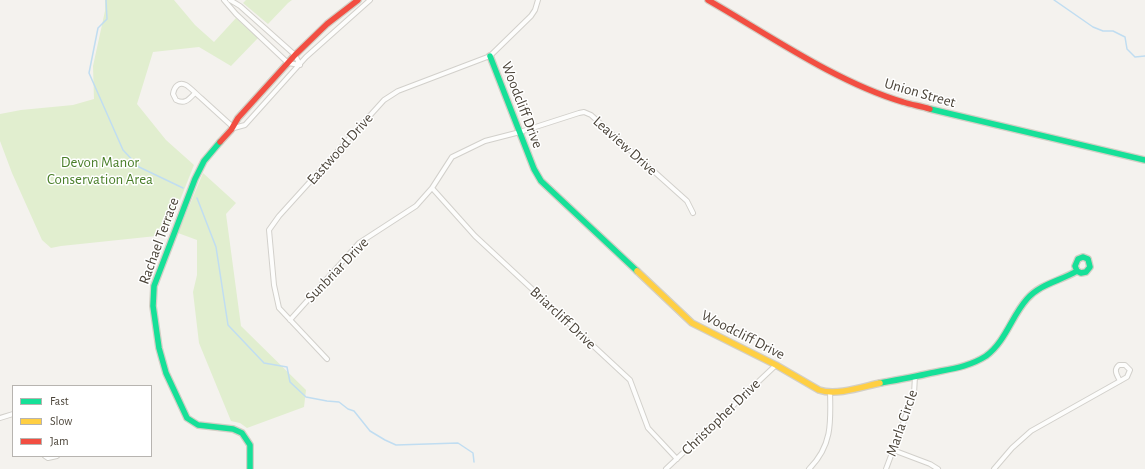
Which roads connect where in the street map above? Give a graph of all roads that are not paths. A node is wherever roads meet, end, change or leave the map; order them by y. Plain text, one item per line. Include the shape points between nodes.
1 (224, 0) edge
2 (230, 0) edge
3 (358, 0) edge
4 (370, 0) edge
5 (538, 0) edge
6 (708, 0) edge
7 (295, 55) junction
8 (490, 56) junction
9 (288, 62) junction
10 (300, 65) junction
11 (195, 92) junction
12 (234, 128) junction
13 (520, 132) junction
14 (1145, 160) edge
15 (432, 188) junction
16 (693, 213) dead end
17 (1077, 271) dead end
18 (290, 320) junction
19 (327, 359) dead end
20 (776, 365) junction
21 (915, 376) junction
22 (1120, 381) dead end
23 (830, 392) junction
24 (12, 414) edge
25 (0, 418) edge
26 (893, 450) junction
27 (677, 459) junction
28 (250, 469) edge
29 (666, 469) edge
30 (808, 469) edge
31 (886, 469) edge
32 (938, 469) edge
33 (994, 469) edge

1 - 9 street
2 - 7 street
3 - 7 street, Rachael Terrace via 327,24
4 - 10 street, Rachael Terrace via 318,45
5 - 8 street, Eastwood Drive via 536,10 531,16
6 - 14 street, Union Street via 831,71 879,94
7 - 9 street, Rachael Terrace
7 - 10 street
8 - 13 street, Woodcliff Drive
8 - 18 street, Eastwood Drive via 390,95 272,224 269,230 269,243 275,295 279,308
9 - 10 street
9 - 12 street, Rachael Terrace via 238,118
10 - 12 street, Rachael Terrace via 245,125
11 - 11 street via 188,100 182,102 176,100 173,94 175,87 181,84
11 - 12 street
12 - 28 street, Rachael Terrace via 216,146 199,169 157,275 153,300 161,358 186,416 198,425 232,429 242,433 249,442
13 - 15 street, Sunbriar Drive via 485,141 452,157
13 - 16 street, Leaview Drive via 578,113 588,113 687,201
13 - 20 street, Woodcliff Drive via 534,169 542,181 692,323
15 - 18 street, Sunbriar Drive via 416,206 359,243
15 - 27 street, Briarcliff Drive via 480,241 630,380 648,428
17 - 21 street, Woodcliff Drive via 1050,282 1030,296 1000,343 983,358 963,366
18 - 19 street, Eastwood Drive
20 - 23 street, Woodcliff Drive via 819,390
20 - 27 street, Christopher Drive
21 - 23 street, Woodcliff Drive
21 - 26 street, Marla Circle via 914,394
22 - 33 street via 1035,428 1012,448
23 - 30 street via 829,435 820,456
24 - 25 street
26 - 31 street, Marla Circle
26 - 32 street
27 - 29 street, Christopher Drive

